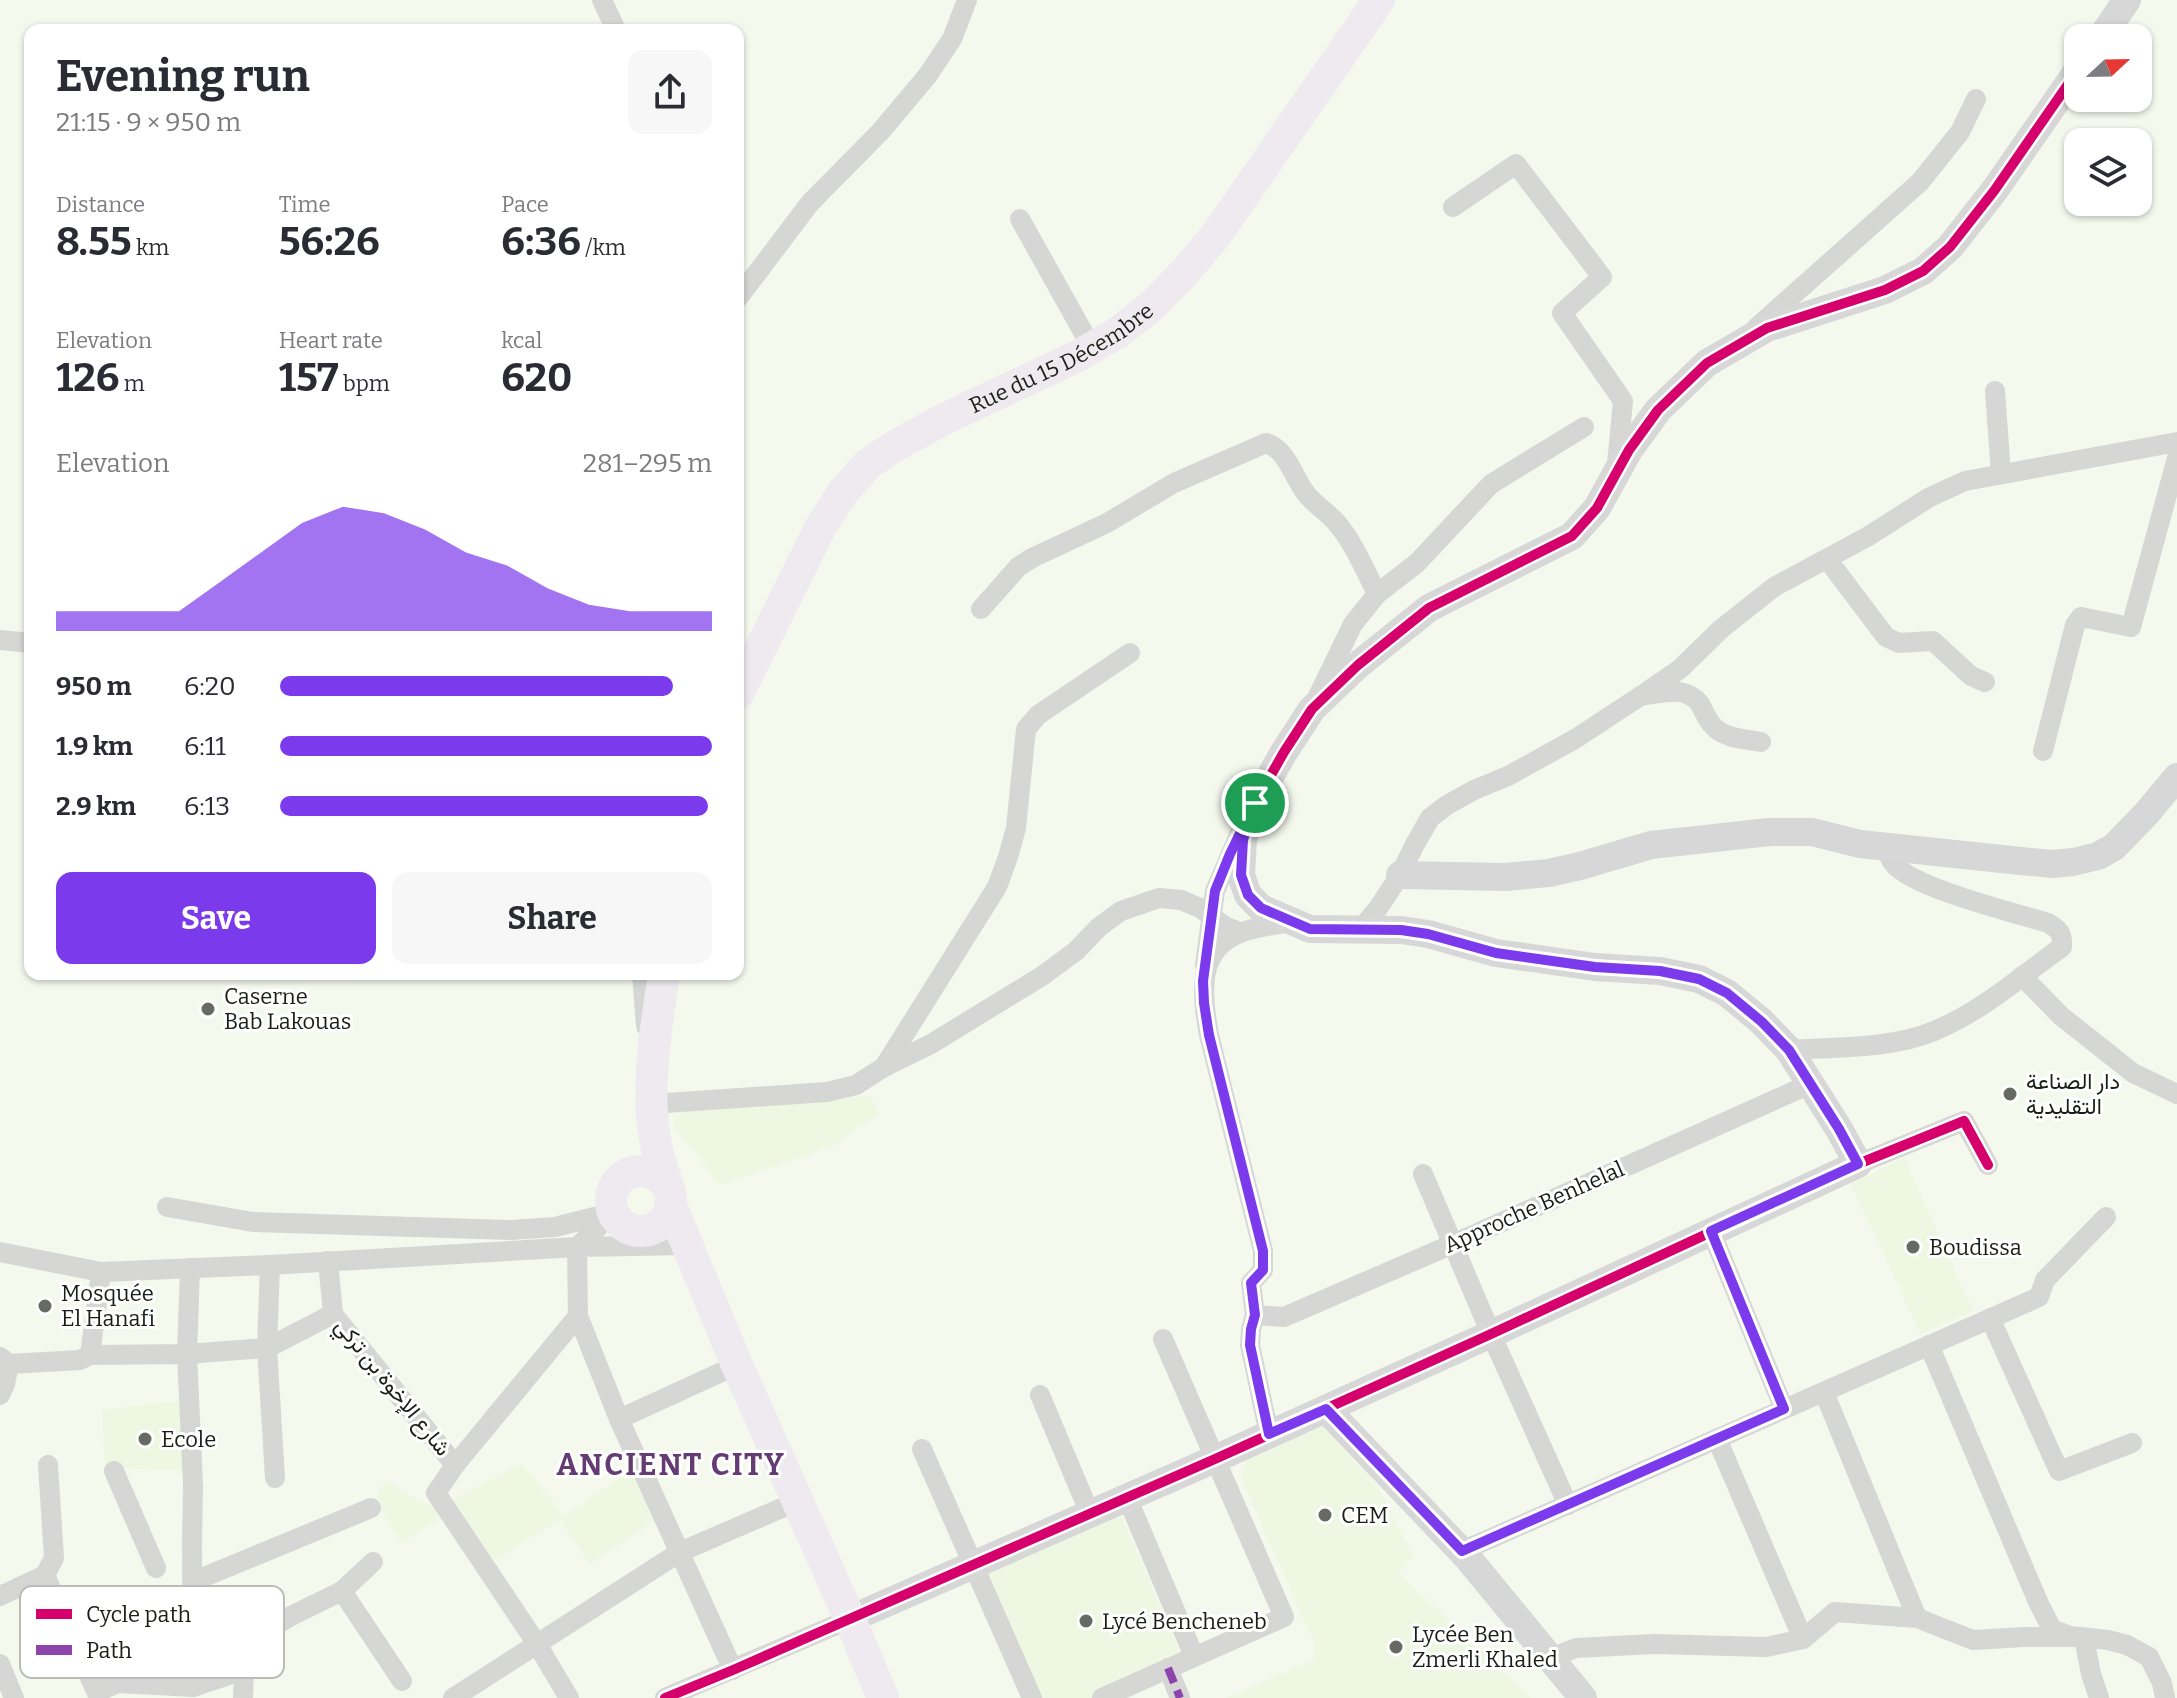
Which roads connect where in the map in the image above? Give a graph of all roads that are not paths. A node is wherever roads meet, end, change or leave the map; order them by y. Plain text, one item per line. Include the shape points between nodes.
1 (602, 0) edge
2 (967, 0) edge
3 (1379, 0) edge
4 (2127, 0) edge
5 (613, 24) edge
6 (2111, 24) edge
7 (2064, 90) edge
8 (1976, 99) dead end
9 (1453, 207) dead end
10 (1020, 219) dead end
11 (744, 290) edge
12 (1734, 347) junction
13 (1092, 348) junction
14 (1995, 391) dead end
15 (1584, 427) dead end
16 (2177, 442) edge
17 (2177, 458) edge
18 (1617, 472) junction
19 (2001, 474) junction
20 (1827, 559) junction
21 (1377, 594) junction
22 (981, 609) dead end
23 (0, 640) edge
24 (24, 642) edge
25 (1130, 653) dead end
26 (744, 682) edge
27 (1985, 682) dead end
28 (1642, 695) junction
29 (1312, 709) junction
30 (1761, 742) dead end
31 (2043, 751) dead end
32 (2177, 777) edge
33 (1255, 803) junction
34 (1887, 847) junction
35 (1400, 875) junction
36 (1211, 915) junction
37 (1293, 922) junction
38 (1360, 930) junction
39 (1240, 932) junction
40 (2022, 976) junction
41 (642, 980) edge
42 (663, 980) edge
43 (1203, 981) junction
44 (1789, 1050) junction
45 (884, 1067) junction
46 (1810, 1084) junction
47 (2177, 1094) edge
48 (652, 1104) junction
49 (1858, 1164) junction
50 (1988, 1165) dead end
51 (1423, 1174) dead end
52 (669, 1196) junction
53 (616, 1197) junction
54 (167, 1207) dead end
55 (2106, 1217) dead end
56 (1711, 1231) junction
57 (1453, 1244) junction
58 (688, 1245) junction
59 (577, 1247) junction
60 (0, 1252) edge
61 (328, 1261) junction
62 (270, 1265) junction
63 (190, 1268) junction
64 (101, 1272) junction
65 (333, 1314) junction
66 (1255, 1315) junction
67 (578, 1316) junction
68 (1990, 1318) junction
69 (1491, 1334) junction
70 (1163, 1339) dead end
71 (1929, 1345) junction
72 (267, 1348) junction
73 (187, 1354) junction
74 (90, 1355) junction
75 (4, 1361) edge
76 (737, 1365) junction
77 (1824, 1392) junction
78 (0, 1395) edge
79 (1040, 1395) dead end
80 (1326, 1409) junction
81 (1784, 1409) junction
82 (619, 1419) junction
83 (1269, 1434) junction
84 (1717, 1439) junction
85 (2132, 1443) dead end
86 (922, 1449) dead end
87 (1215, 1459) junction
88 (48, 1465) dead end
89 (455, 1465) junction
90 (114, 1471) dead end
91 (275, 1478) dead end
92 (1127, 1497) junction
93 (798, 1501) junction
94 (1568, 1505) junction
95 (371, 1508) dead end
96 (1090, 1514) junction
97 (1462, 1551) junction
98 (680, 1552) junction
99 (373, 1562) dead end
100 (973, 1565) junction
101 (156, 1568) dead end
102 (45, 1575) junction
103 (192, 1582) junction
104 (21, 1586) edge
105 (50, 1586) edge
106 (192, 1586) edge
107 (20, 1587) edge
108 (342, 1591) junction
109 (0, 1596) edge
110 (1917, 1618) junction
111 (850, 1619) junction
112 (284, 1620) edge
113 (2081, 1637) junction
114 (1803, 1639) junction
115 (537, 1644) junction
116 (1194, 1656) junction
117 (1550, 1658) junction
118 (0, 1664) edge
119 (1168, 1668) junction
120 (733, 1670) junction
121 (193, 1678) edge
122 (220, 1678) edge
123 (244, 1678) edge
124 (402, 1681) dead end
125 (193, 1687) junction
126 (98, 1695) edge
127 (14, 1698) edge
128 (243, 1698) edge
129 (453, 1698) edge
130 (569, 1698) edge
131 (665, 1698) edge
132 (883, 1698) edge
133 (1032, 1698) edge
134 (1102, 1698) edge
135 (1180, 1698) edge
136 (1583, 1698) edge
137 (2099, 1698) edge
138 (2165, 1698) edge

1 - 5 street
2 - 11 street via 952,39 928,75 810,203
3 - 13 main road, Rue du 15 Décembre via 1216,235 1152,306
4 - 6 street
7 - 12 street via 1994,191 1950,247 1923,271 1885,290 1767,328
8 - 12 street via 1960,132 1920,182
9 - 18 street via 1516,164 1602,277 1562,313 1623,401
10 - 13 street
12 - 18 street via 1707,363 1658,410
13 - 26 main road, Rue du 15 Décembre via 946,418 868,464 820,528
14 - 19 street
15 - 21 street via 1491,484 1417,563
16 - 19 street
17 - 31 street via 2131,627 2081,617 2075,625
18 - 29 street via 1597,508 1572,536 1429,608
19 - 20 street via 1965,481 1930,497
20 - 27 street via 1886,637 1899,643 1933,641
20 - 28 street via 1774,587
21 - 22 street via 1347,535 1309,497 1274,445 1266,443 1174,483 1107,523 1032,558
21 - 29 street via 1353,624
23 - 24 street
25 - 45 street via 1038,715 1026,729 1016,828 997,887
28 - 30 street via 1689,694 1712,726 1727,736
28 - 35 street via 1575,739 1447,805 1430,818
29 - 33 street
32 - 34 street via 2114,847 2098,856 2053,864
33 - 36 street via 1215,891
33 - 37 street via 1243,840 1241,875 1248,895 1261,908
34 - 35 street via 1812,832 1769,832 1651,845 1549,873
34 - 40 street via 1894,865 1906,875 2058,929 2062,947
35 - 38 street
36 - 39 street
36 - 43 street
36 - 45 street via 1181,900 1159,898 1121,911 1042,976
37 - 38 street via 1310,929
37 - 39 street
38 - 44 street via 1401,930 1496,953 1699,979 1727,993
39 - 43 street via 1212,955
40 - 44 street via 1933,1032 1899,1041
40 - 47 street via 2061,1016 2133,1073
41 - 48 street
42 - 48 main road
43 - 66 street via 1209,1035 1263,1251 1263,1270 1251,1283
44 - 46 street
45 - 48 street via 856,1085 827,1092
46 - 49 street
46 - 57 street, Approche Benhelal
48 - 52 main road
48 - 53 main road
49 - 50 street via 1964,1121
49 - 56 street
51 - 57 street
52 - 53 main road via 662,1179 644,1171 634,1172
52 - 53 main road via 668,1215 645,1231 626,1227
52 - 58 main road
53 - 54 street via 555,1227 511,1230 253,1222
53 - 59 street
55 - 68 street via 2045,1280 2039,1297
56 - 69 street
56 - 81 street
57 - 66 street, Approche Benhelal via 1284,1317
57 - 69 street
58 - 59 street
58 - 76 main road
59 - 61 street
59 - 67 street
60 - 64 street
61 - 62 street
61 - 65 street, شارع الإخوة بن تركي
62 - 63 street
62 - 72 street
63 - 64 street
63 - 73 street
64 - 74 street
65 - 72 street
65 - 89 street, شارع الإخوة بن تركي
66 - 83 street via 1250,1345
67 - 82 street
67 - 89 street
68 - 71 street
68 - 85 street via 2059,1471
69 - 80 street
69 - 94 street
70 - 87 street
71 - 77 street
71 - 113 street via 2052,1629
72 - 73 street
72 - 91 street
73 - 74 street
73 - 103 street
74 - 75 street via 80,1360
75 - 78 street
76 - 82 street
76 - 93 main road
77 - 81 street
77 - 110 street
79 - 96 street
80 - 83 street
80 - 97 street
81 - 84 street
82 - 98 street
83 - 87 street
84 - 94 street
84 - 114 street
86 - 100 street
87 - 92 street
87 - 116 street via 1284,1617
88 - 102 street via 54,1558
89 - 115 street via 436,1493
90 - 101 street
92 - 96 street
92 - 116 street
93 - 98 street
93 - 111 main road
94 - 97 street
95 - 103 street
96 - 100 street
97 - 117 street
98 - 115 street
98 - 120 street
99 - 108 street
100 - 111 street
100 - 133 street
102 - 104 street
102 - 105 street
103 - 106 street
107 - 109 street
108 - 112 street
108 - 124 street
110 - 113 street via 1973,1640
110 - 114 street via 1835,1612
111 - 120 street
111 - 132 main road
113 - 137 street
113 - 138 street via 2127,1645 2149,1657
114 - 117 street via 1766,1647 1576,1648
115 - 129 street
115 - 130 street
116 - 119 street
117 - 136 street
118 - 127 street
119 - 134 street
119 - 135 street
120 - 131 street
121 - 125 street
122 - 125 street
123 - 128 street
125 - 126 street via 118,1683

